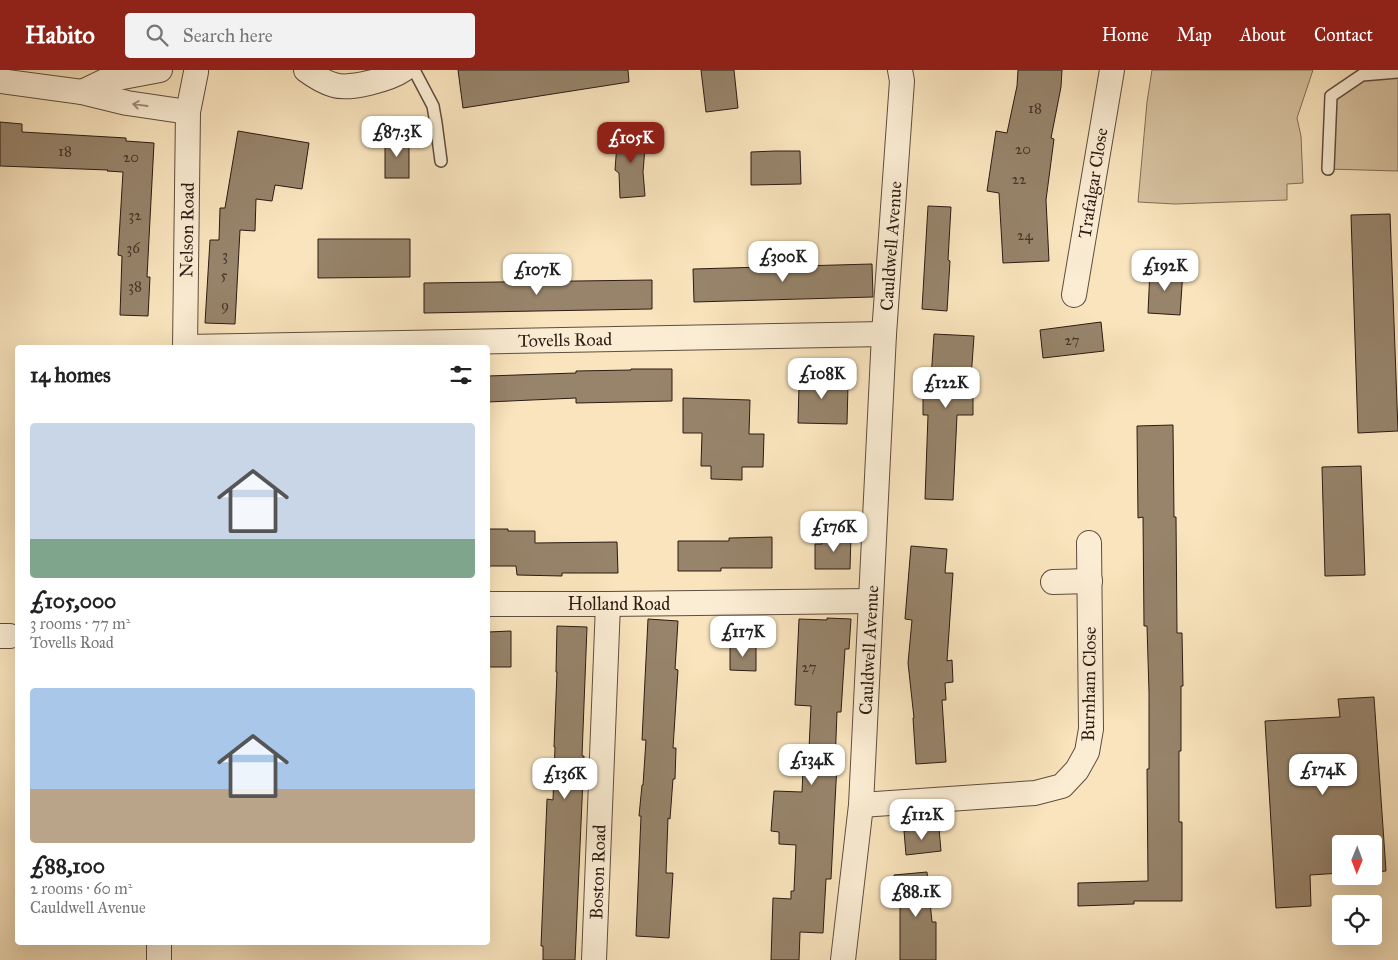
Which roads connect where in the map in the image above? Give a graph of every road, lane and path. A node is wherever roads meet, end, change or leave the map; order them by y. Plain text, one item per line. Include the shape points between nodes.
1 (160, 70) edge
2 (306, 70) edge
3 (403, 70) edge
4 (414, 70) edge
5 (900, 70) edge
6 (1112, 70) edge
7 (192, 71) edge
8 (1398, 72) edge
9 (0, 81) edge
10 (82, 92) junction
11 (188, 112) junction
12 (440, 161) dead end
13 (1328, 170) dead end
14 (1074, 295) dead end
15 (884, 334) junction
16 (185, 345) edge
17 (293, 345) edge
18 (1089, 543) dead end
19 (1090, 581) junction
20 (1053, 582) dead end
21 (871, 601) junction
22 (490, 604) edge
23 (608, 604) junction
24 (861, 805) junction
25 (159, 945) edge
26 (159, 960) edge
27 (594, 960) edge
28 (843, 960) edge

1 - 10 street via 107,80
2 - 3 street via 335,86 362,85
4 - 12 lane via 433,106
5 - 15 street, Cauldwell Avenue via 902,81
6 - 14 street, Trafalgar Close
7 - 11 street, Nelson Road
8 - 13 lane via 1362,75 1332,96
9 - 10 street
11 -> 10 street
11 - 16 street, Nelson Road
15 - 17 street, Tovells Road
15 - 21 street, Cauldwell Avenue
18 - 19 street, Burnham Close
19 - 20 street
19 - 24 street, Burnham Close via 1091,729 1087,752 1077,770 1062,786 1035,792
21 - 23 street, Holland Road
21 - 24 street, Cauldwell Avenue
22 - 23 street, Holland Road
23 - 27 street, Boston Road
24 - 28 street, Cauldwell Avenue
25 - 26 street

